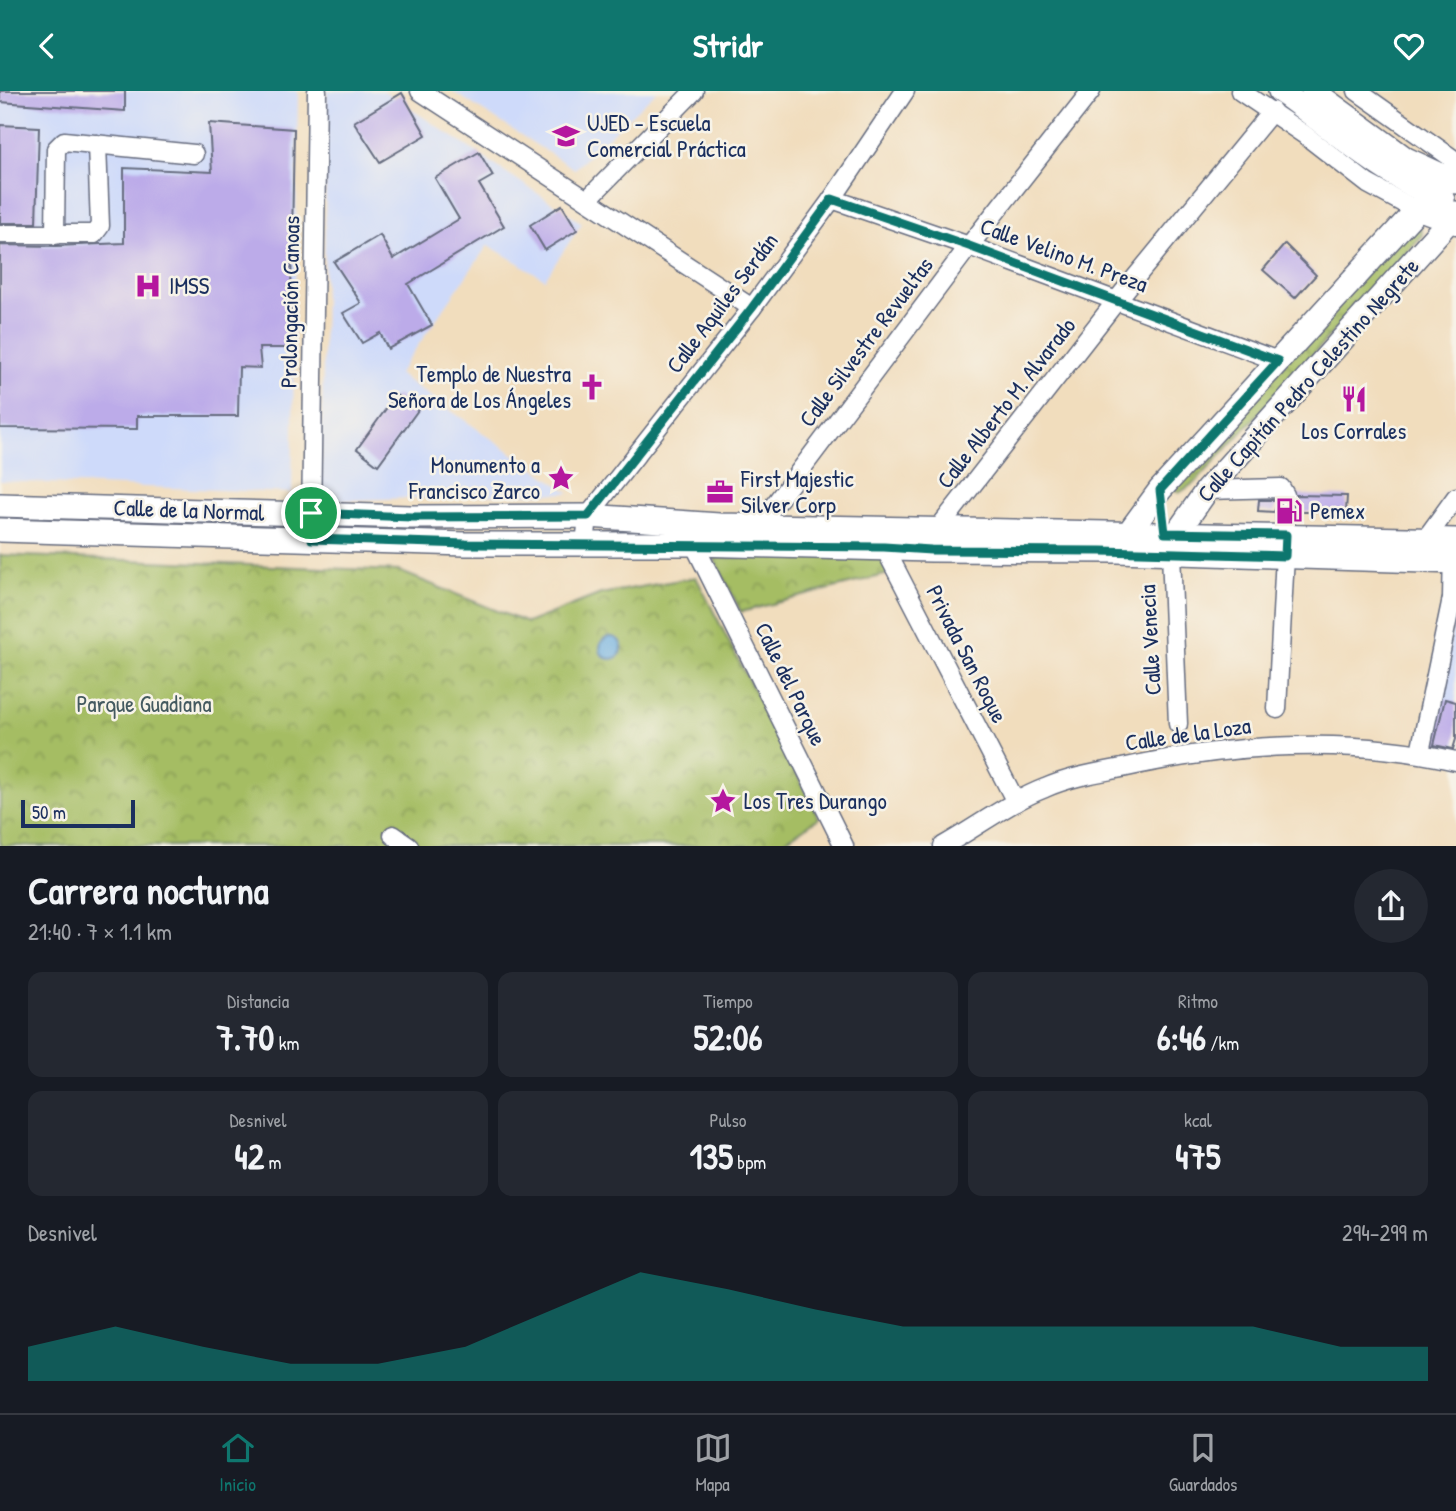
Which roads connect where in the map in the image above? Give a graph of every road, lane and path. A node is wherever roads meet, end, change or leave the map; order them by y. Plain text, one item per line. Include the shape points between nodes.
1 (317, 91) edge
2 (420, 91) edge
3 (694, 91) edge
4 (905, 91) edge
5 (1091, 91) edge
6 (1240, 91) edge
7 (1313, 91) edge
8 (1357, 91) edge
9 (1276, 101) edge
10 (97, 144) junction
11 (194, 155) dead end
12 (1443, 182) edge
13 (832, 199) junction
14 (587, 200) junction
15 (1454, 216) edge
16 (0, 234) edge
17 (55, 235) junction
18 (969, 246) junction
19 (1117, 300) junction
20 (752, 308) junction
21 (1278, 361) junction
22 (1207, 490) junction
23 (1160, 494) junction
24 (1456, 497) edge
25 (0, 505) edge
26 (311, 513) junction
27 (588, 516) junction
28 (760, 524) junction
29 (719, 525) junction
30 (938, 529) junction
31 (0, 530) edge
32 (879, 537) junction
33 (312, 539) junction
34 (1426, 539) junction
35 (1171, 540) junction
36 (1122, 543) junction
37 (694, 544) junction
38 (585, 545) junction
39 (1285, 546) junction
40 (1455, 551) edge
41 (1411, 559) junction
42 (1277, 709) dead end
43 (1178, 724) dead end
44 (1420, 753) junction
45 (1456, 761) edge
46 (1016, 802) junction
47 (393, 835) dead end
48 (409, 846) edge
49 (844, 846) edge
50 (943, 846) edge

1 - 26 street, Prolongación Canoas
2 - 14 street
3 - 14 street
4 - 13 street, Calle Aquiles Serdán
5 - 18 street, Calle Silvestre Revueltas
6 - 9 street
7 - 12 main road
8 - 12 street via 1411,132
9 - 12 main road via 1388,173
9 - 19 street, Calle Alberto M. Alvarado
10 - 11 street
10 - 17 street via 100,226 90,236
10 - 17 street via 64,141 57,145
12 - 15 main road
12 - 21 main road, Calle Capitán Pedro Celestino Negrete
13 - 18 street, Calle Velino M. Preza
13 - 20 street, Calle Aquiles Serdán
14 - 20 street
15 - 22 main road, Calle Capitán Pedro Celestino Negrete
16 - 17 street
18 - 19 street, Calle Velino M. Preza
18 - 28 street, Calle Silvestre Revueltas
19 - 21 street, Calle Velino M. Preza
19 - 30 street, Calle Alberto M. Alvarado
20 - 27 street, Calle Aquiles Serdán
21 - 23 main road, Calle Capitán Pedro Celestino Negrete
22 - 23 main road via 1176,503 1166,502
22 - 35 main road, Calle Capitán Pedro Celestino Negrete
22 - 39 street via 1281,488
23 - 35 main road
23 - 36 main road, Calle Capitán Pedro Celestino Negrete
24 - 34 street
25 - 26 main road, Calle de la Normal
26 - 27 main road, Calle de la Normal
26 - 33 street, Prolongación Canoas
27 - 29 main road, Calle de la Normal
27 - 38 street
28 - 29 main road, Calle de la Normal
28 - 32 main road, Calle de la Normal
29 - 37 main road via 704,530
30 - 32 main road
30 - 36 main road
31 - 33 main road, Calle de la Normal
32 - 36 main road via 931,550
32 - 37 main road, Calle de la Normal
32 - 46 street, Privada San Roque
33 - 38 main road, Calle de la Normal
34 - 39 main road
34 - 40 main road
34 - 41 street
35 - 36 main road
35 - 39 main road
35 - 43 street, Calle Venecia
37 - 38 main road, Calle de la Normal
37 - 49 street, Calle del Parque
39 - 41 main road
39 - 42 street
40 - 41 main road
40 - 44 street via 1452,598
44 - 45 street, Calle de la Loza
44 - 46 street, Calle de la Loza via 1321,746 1220,751 1072,778
46 - 50 street, Calle de la Loza
47 - 48 street

